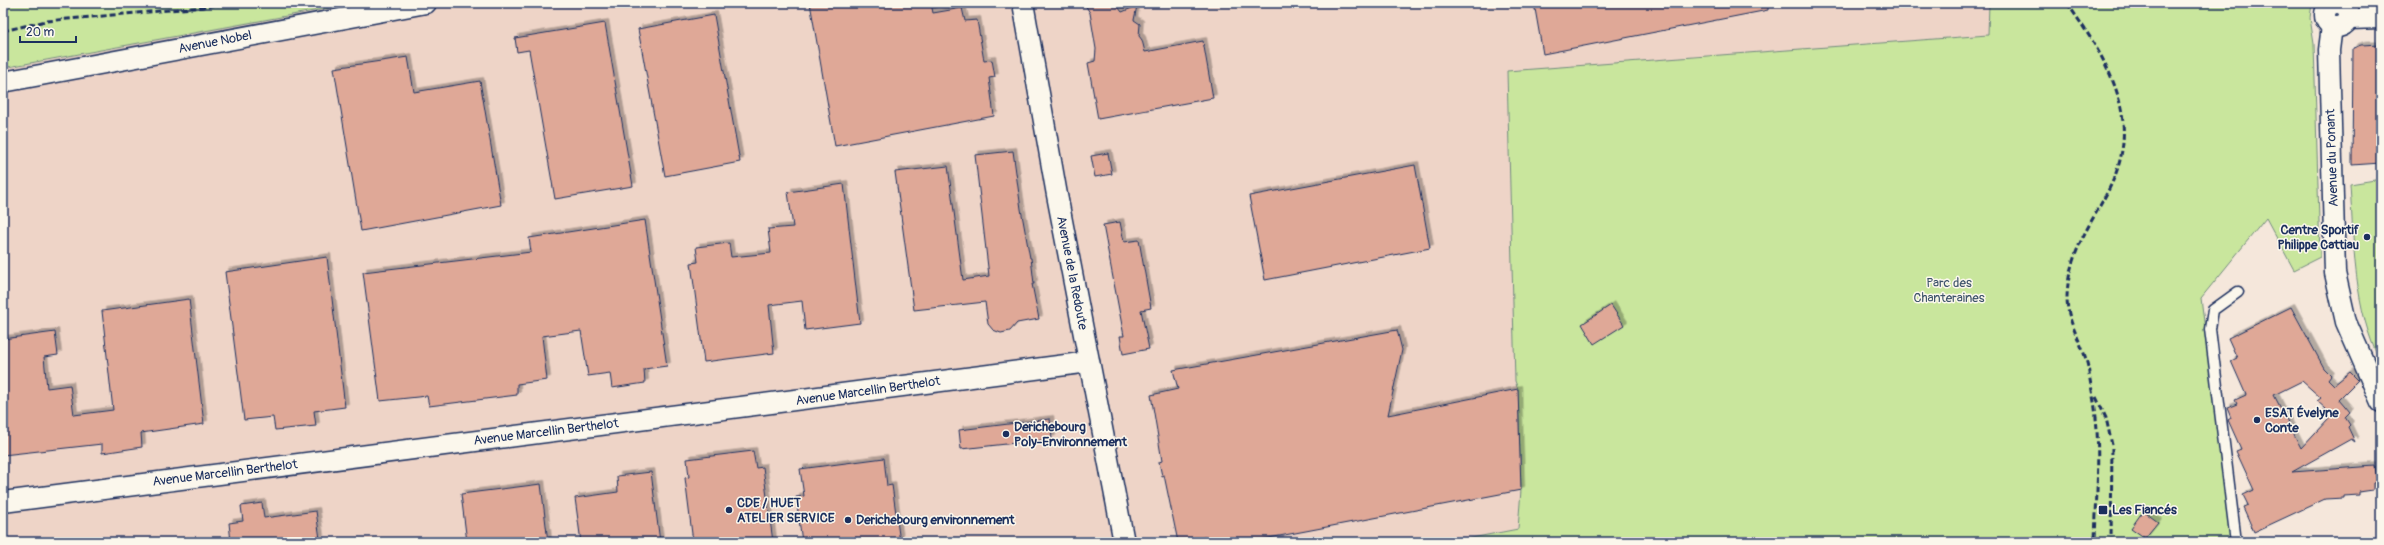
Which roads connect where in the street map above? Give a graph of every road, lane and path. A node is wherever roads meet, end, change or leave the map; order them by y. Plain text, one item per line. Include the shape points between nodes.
1 (426, 3) edge
2 (1023, 3) edge
3 (2336, 3) edge
4 (2381, 18) edge
5 (2340, 22) junction
6 (3, 82) edge
7 (2238, 292) dead end
8 (1089, 362) junction
9 (2381, 402) edge
10 (3, 502) edge
11 (1124, 542) edge
12 (2236, 542) edge

1 - 6 street, Avenue Nobel
2 - 8 street, Avenue de la Redoute
3 - 5 street via 2346,7
4 - 5 street
5 - 9 street, Avenue du Ponant via 2329,50 2335,273 2346,322
7 - 12 lane via 2213,310 2210,328
8 - 10 street, Avenue Marcellin Berthelot
8 - 11 street, Avenue de la Redoute

